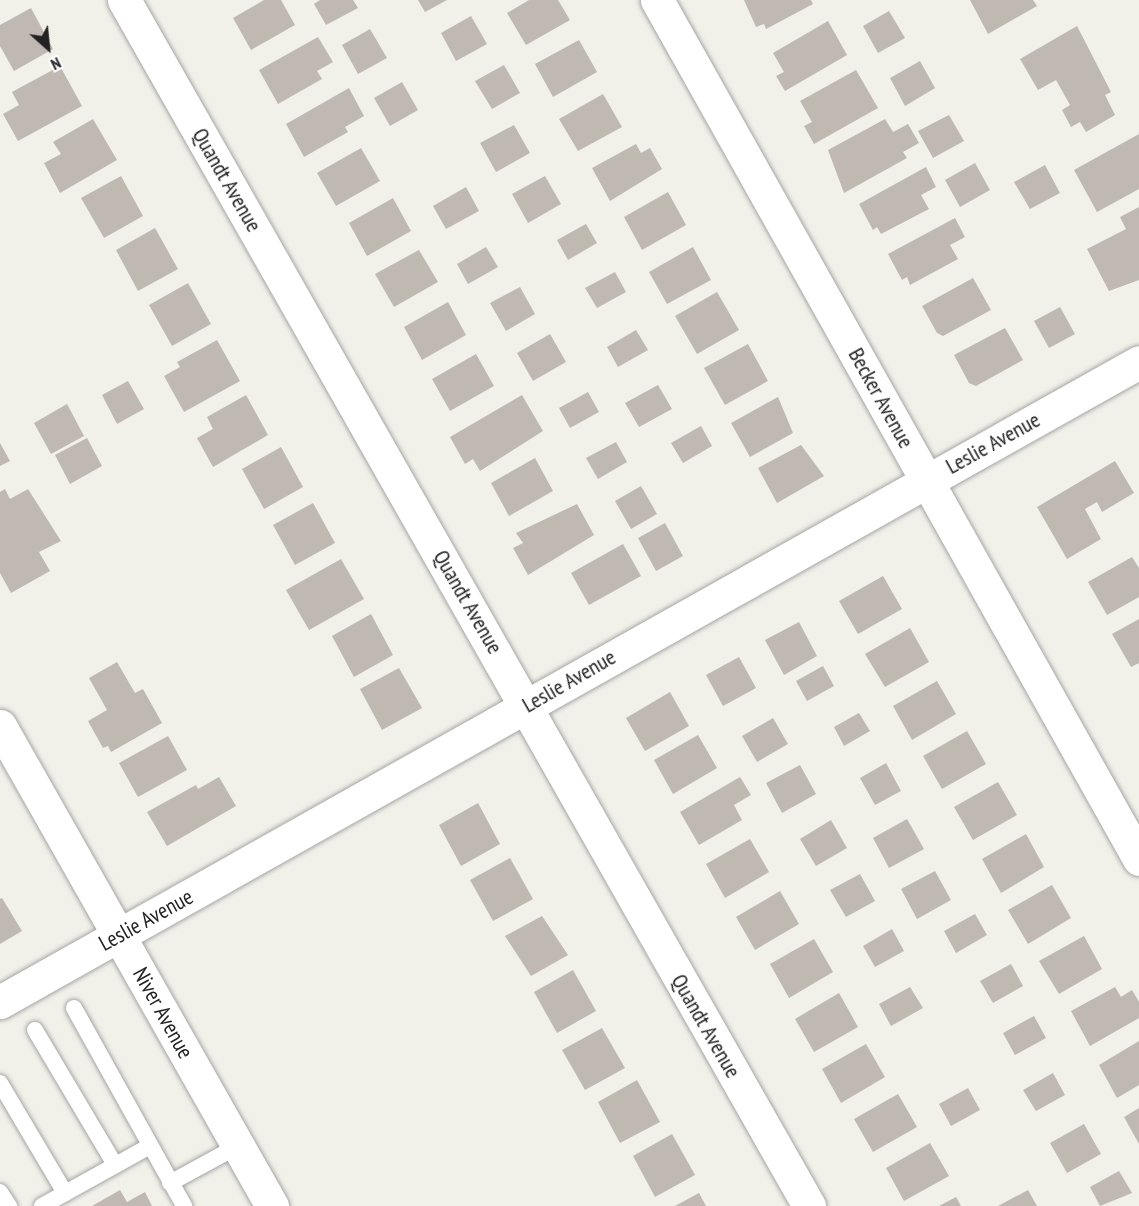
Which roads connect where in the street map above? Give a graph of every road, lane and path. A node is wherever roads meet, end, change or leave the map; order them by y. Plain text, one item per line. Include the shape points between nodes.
1 (124, 0) edge
2 (657, 0) edge
3 (1139, 362) edge
4 (927, 479) junction
5 (526, 705) junction
6 (0, 726) edge
7 (1139, 859) edge
8 (118, 935) junction
9 (0, 1002) edge
10 (74, 1008) dead end
11 (35, 1030) dead end
12 (0, 1083) edge
13 (150, 1146) junction
14 (238, 1146) junction
15 (115, 1165) junction
16 (170, 1182) junction
17 (0, 1192) edge
18 (65, 1193) junction
19 (9, 1206) edge
20 (42, 1206) edge
21 (184, 1206) edge
22 (272, 1206) edge
23 (809, 1206) edge

1 - 5 street, Quandt Avenue
2 - 4 street, Becker Avenue
3 - 4 street, Leslie Avenue
4 - 5 street, Leslie Avenue
4 - 7 street, Becker Avenue
5 - 8 street, Leslie Avenue
5 - 23 street, Quandt Avenue
6 - 8 street, Niver Avenue
8 - 9 street, Leslie Avenue
8 - 14 street, Niver Avenue
10 - 13 lane
11 - 15 lane
12 - 18 lane
13 - 15 lane
13 - 16 lane
14 - 16 lane
14 - 22 street, Niver Avenue
15 - 18 lane
16 - 21 lane
17 - 19 lane
18 - 20 lane

